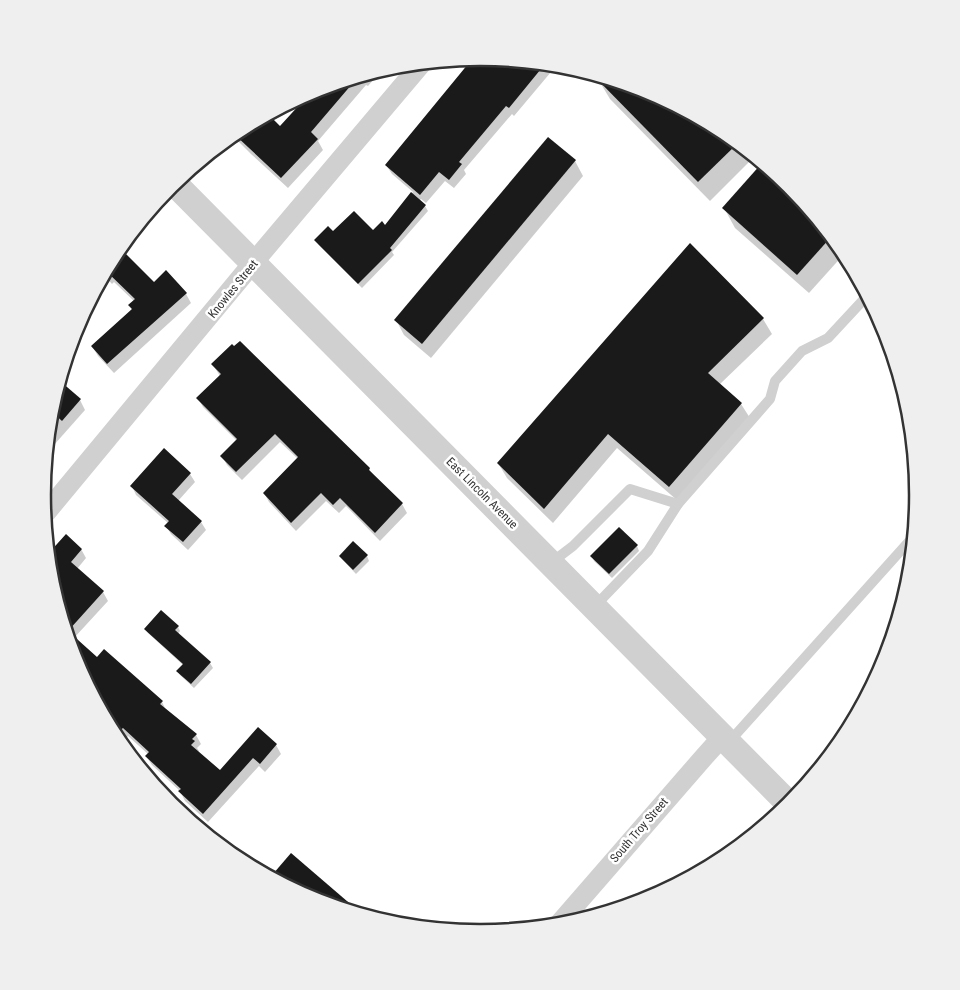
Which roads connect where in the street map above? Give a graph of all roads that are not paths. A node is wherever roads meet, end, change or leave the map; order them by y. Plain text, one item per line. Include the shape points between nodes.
1 (415, 71) edge
2 (180, 189) edge
3 (253, 263) junction
4 (863, 301) edge
5 (678, 504) junction
6 (51, 506) edge
7 (906, 545) edge
8 (551, 563) junction
9 (594, 607) junction
10 (725, 740) junction
11 (783, 798) edge
12 (566, 915) edge

1 - 3 street, Knowles Street
2 - 3 street, East Lincoln Avenue
3 - 6 street, Knowles Street
3 - 8 street, East Lincoln Avenue
4 - 5 lane via 828,338 802,351 775,381 770,399
5 - 8 lane via 630,489 573,546
5 - 9 lane via 648,551
7 - 10 lane
8 - 9 street, East Lincoln Avenue
9 - 10 street, East Lincoln Avenue
10 - 11 street, East Lincoln Avenue
10 - 12 street, South Troy Street via 697,764

